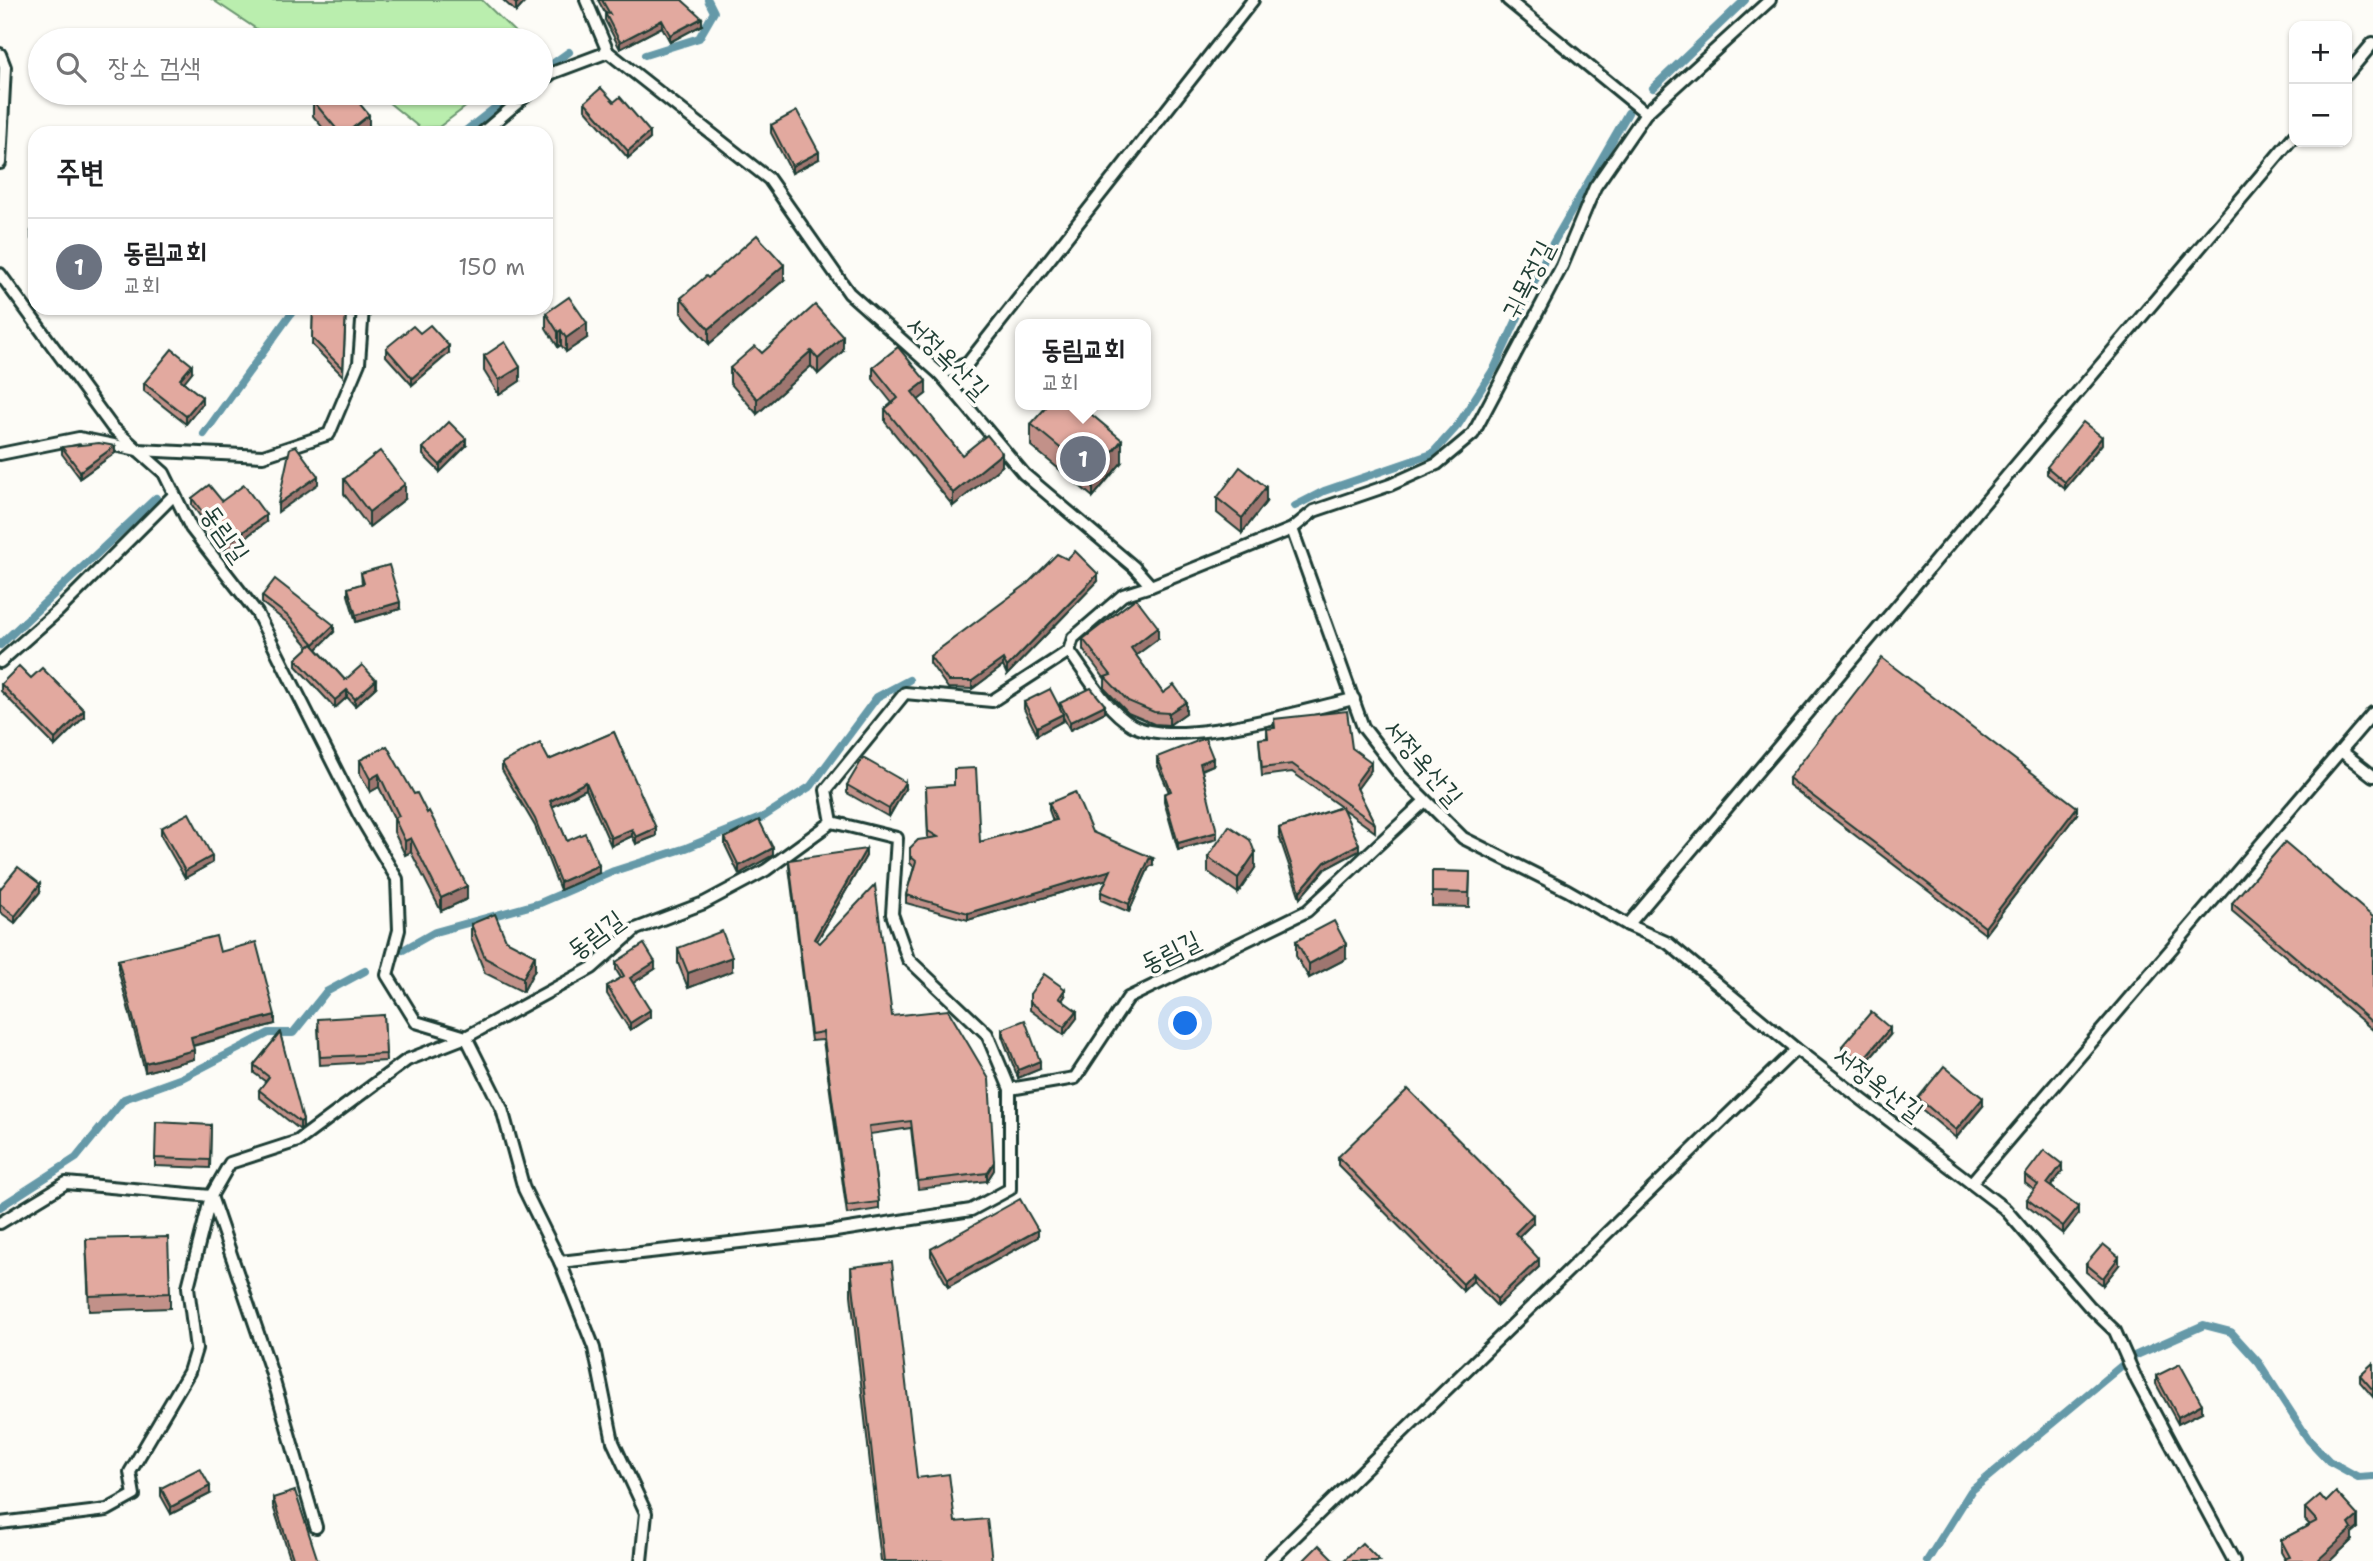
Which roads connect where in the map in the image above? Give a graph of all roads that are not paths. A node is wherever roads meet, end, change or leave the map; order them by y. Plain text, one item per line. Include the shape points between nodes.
1 (586, 0) edge
2 (1253, 0) edge
3 (1508, 0) edge
4 (1770, 0) edge
5 (2373, 43) edge
6 (608, 52) junction
7 (0, 54) edge
8 (2352, 68) edge
9 (553, 73) edge
10 (515, 105) edge
11 (1646, 113) junction
12 (490, 126) edge
13 (2289, 142) edge
14 (0, 163) edge
15 (0, 274) edge
16 (28, 312) edge
17 (30, 315) edge
18 (362, 315) edge
19 (940, 374) junction
20 (138, 450) junction
21 (0, 454) edge
22 (174, 495) junction
23 (1292, 529) junction
24 (1151, 586) junction
25 (1069, 651) junction
26 (0, 662) edge
27 (1354, 699) junction
28 (2373, 713) edge
29 (2342, 751) junction
30 (2373, 776) edge
31 (1425, 801) junction
32 (832, 822) junction
33 (1628, 925) junction
34 (466, 1037) junction
35 (1796, 1049) junction
36 (1010, 1089) junction
37 (1972, 1182) junction
38 (211, 1196) junction
39 (0, 1223) edge
40 (560, 1262) junction
41 (0, 1523) edge
42 (316, 1527) dead end
43 (641, 1561) edge
44 (1270, 1561) edge
45 (2234, 1561) edge

1 - 6 lane, 서정옥산길
2 - 19 lane via 968,363
3 - 11 lane
4 - 11 lane, 귀목정길
5 - 8 lane
6 - 9 lane
6 - 19 lane, 서정옥산길 via 769,179 849,293
7 - 14 lane via 5,67
10 - 12 lane
11 - 23 lane, 귀목정길 via 1595,187 1562,266 1472,434 1437,464 1314,511
13 - 33 lane
15 - 16 lane, 동림길
17 - 20 lane, 동림길 via 112,427
18 - 20 lane via 359,363 329,434 263,456
19 - 24 lane, 서정옥산길 via 1024,474
20 - 21 lane via 79,438
20 - 22 lane, 동림길 via 164,473
22 - 26 lane
22 - 34 lane, 동림길 via 191,528 257,613 359,815 397,879 399,930 387,975 416,1022
23 - 24 lane
23 - 27 lane, 서정옥산길
24 - 25 lane via 1123,595 1073,638
25 - 27 lane via 1112,707 1133,725 1174,735
25 - 32 lane via 992,701 905,693 826,790
27 - 31 lane, 서정옥산길 via 1363,727
28 - 29 lane
29 - 30 lane
29 - 37 lane
31 - 33 lane, 서정옥산길 via 1463,838
31 - 36 lane, 동림길 via 1307,911 1128,998 1074,1078
32 - 34 lane, 동림길 via 766,870 704,903 636,929 592,968
32 - 36 lane via 897,838 892,914 908,959 987,1034
33 - 35 lane, 서정옥산길 via 1668,943
34 - 38 lane via 407,1060 298,1141 230,1163
34 - 40 lane via 502,1109 524,1189
35 - 37 lane, 서정옥산길
35 - 44 lane
36 - 40 lane via 1010,1189 971,1210 829,1232
37 - 45 lane, 서정옥산길 via 2005,1209 2115,1331
38 - 39 lane via 66,1183
38 - 41 lane via 188,1287 196,1349 189,1372 130,1472 134,1495 107,1510
38 - 42 lane via 271,1371
40 - 43 lane via 594,1348 613,1442 646,1513

